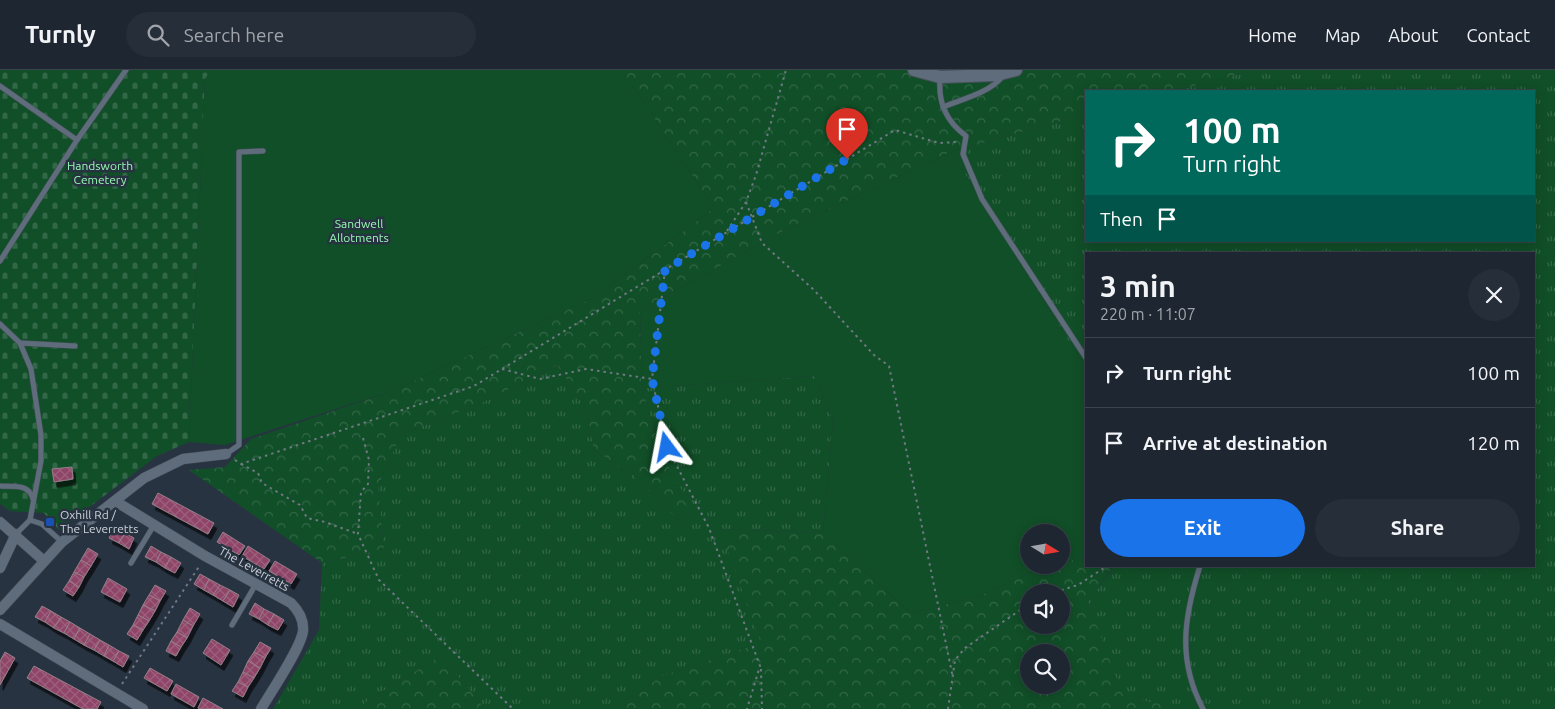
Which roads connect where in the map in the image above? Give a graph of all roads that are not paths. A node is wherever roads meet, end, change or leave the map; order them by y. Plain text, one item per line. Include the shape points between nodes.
1 (126, 70) edge
2 (914, 70) edge
3 (1010, 71) edge
4 (940, 77) junction
5 (0, 86) edge
6 (943, 107) junction
7 (77, 140) junction
8 (263, 151) dead end
9 (0, 261) edge
10 (0, 324) edge
11 (20, 343) junction
12 (75, 346) dead end
13 (1085, 356) edge
14 (226, 454) joint
15 (0, 486) edge
16 (115, 501) junction
17 (33, 504) junction
18 (30, 520) junction
19 (0, 522) edge
20 (154, 525) junction
21 (16, 534) junction
22 (62, 542) junction
23 (44, 561) junction
24 (131, 563) dead end
25 (1200, 567) edge
26 (0, 568) edge
27 (256, 584) junction
28 (0, 610) edge
29 (0, 624) edge
30 (232, 625) dead end
31 (143, 709) edge
32 (261, 709) edge
33 (1203, 709) edge

1 - 7 lane
2 - 4 street
3 - 4 street
3 - 6 lane via 998,82
4 - 6 lane
5 - 7 lane
6 - 13 lane via 952,126 966,136 963,154 982,199
7 - 9 lane
8 - 14 lane via 239,152 239,445
10 - 11 lane
11 - 12 lane
11 - 17 lane via 31,369 41,435
14 - 16 street via 183,459 144,478
15 - 17 lane via 27,489
16 - 20 street, The Leverretts
16 - 22 street
17 - 18 lane
18 - 21 lane
18 - 22 lane via 42,524
19 - 21 street
20 - 24 lane
20 - 27 street, The Leverretts
21 - 23 street
21 - 26 street
22 - 23 street
23 - 28 street
25 - 33 lane via 1186,617 1185,655 1193,691
27 - 30 lane
27 - 32 street, The Leverretts via 297,609 303,626 300,641
29 - 31 street

